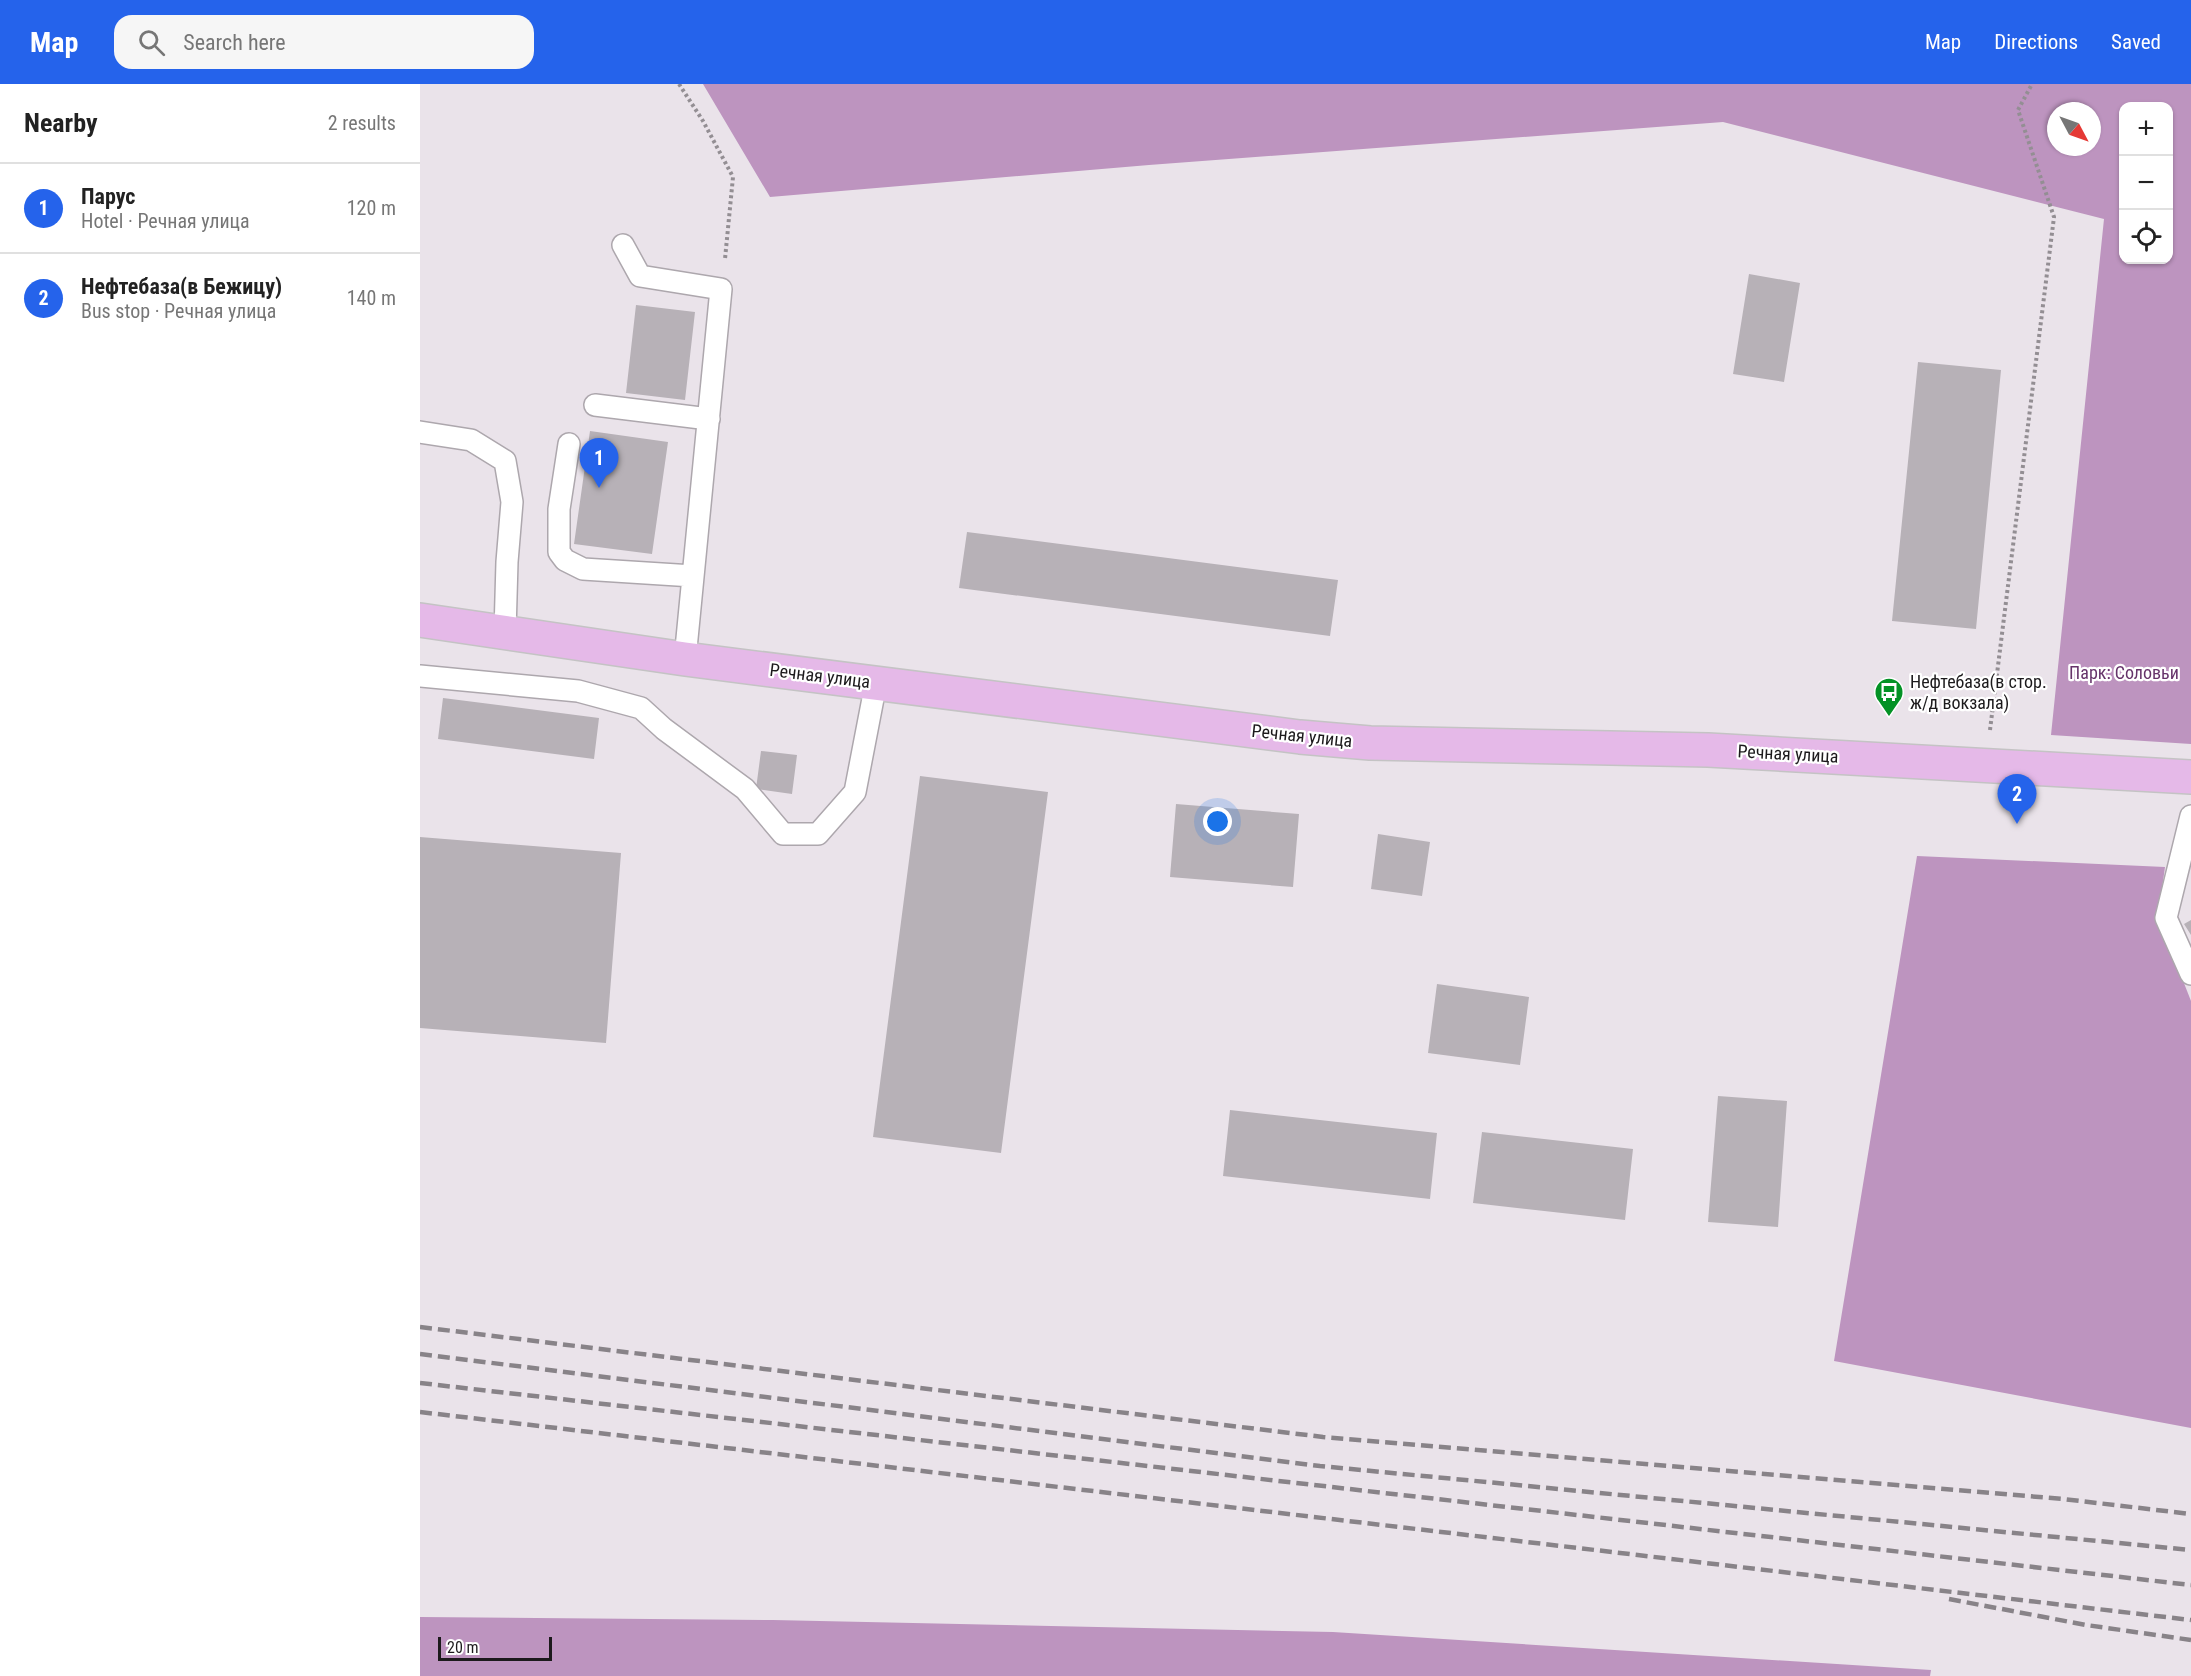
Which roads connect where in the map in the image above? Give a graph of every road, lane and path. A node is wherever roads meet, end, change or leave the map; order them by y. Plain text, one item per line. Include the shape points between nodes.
1 (679, 84) edge
2 (2032, 84) edge
3 (623, 245) dead end
4 (722, 289) junction
5 (596, 405) dead end
6 (709, 419) junction
7 (420, 432) edge
8 (569, 444) dead end
9 (693, 576) junction
10 (420, 620) edge
11 (505, 632) junction
12 (686, 659) junction
13 (420, 675) edge
14 (876, 683) junction
15 (1985, 766) junction
16 (2191, 777) edge
17 (2191, 816) edge
18 (2191, 974) edge

1 - 4 path via 733,177
2 - 15 path via 2018,110 2054,217
3 - 4 lane via 640,276
4 - 6 lane
5 - 6 lane
6 - 9 lane
7 - 11 lane via 471,440 505,461 512,502
8 - 9 lane via 559,509 558,552 565,560 583,569
9 - 12 lane
10 - 11 main road, Речная улица
11 - 12 main road, Речная улица
12 - 14 main road, Речная улица
13 - 14 lane via 578,692 640,708 744,789 783,834 818,834 855,792
14 - 15 main road, Речная улица via 1370,743 1708,750
15 - 16 main road, Речная улица
17 - 18 lane via 2166,918

